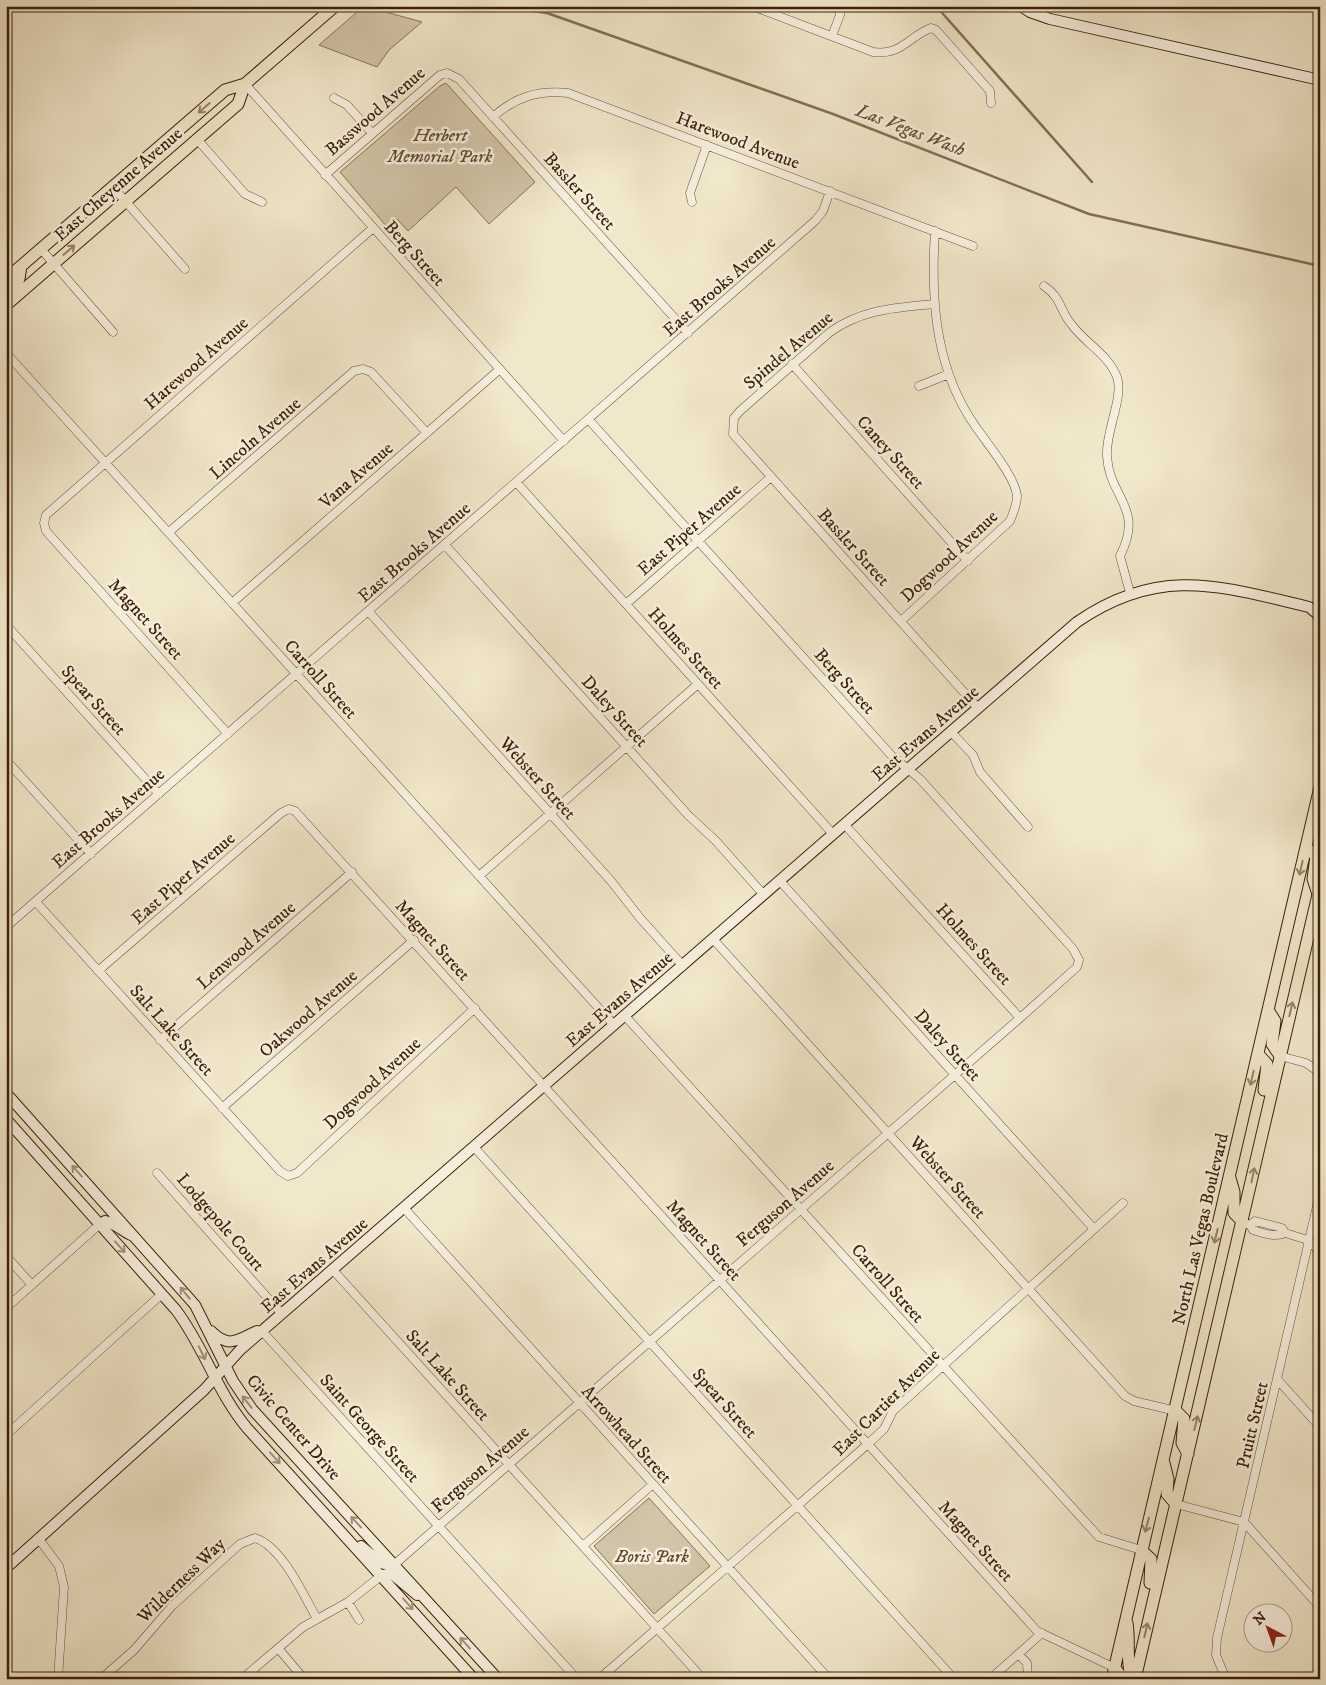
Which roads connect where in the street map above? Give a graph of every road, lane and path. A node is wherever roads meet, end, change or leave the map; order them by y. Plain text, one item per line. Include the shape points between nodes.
1 (335, 6) edge
2 (752, 6) edge
3 (840, 6) edge
4 (1021, 6) edge
5 (832, 36) junction
6 (447, 73) joint
7 (1320, 80) edge
8 (245, 84) junction
9 (334, 98) dead end
10 (991, 103) dead end
11 (493, 117) junction
12 (372, 133) junction
13 (197, 139) junction
14 (707, 145) junction
15 (325, 175) junction
16 (113, 187) junction
17 (830, 191) junction
18 (125, 201) junction
19 (262, 202) dead end
20 (692, 202) dead end
21 (372, 228) junction
22 (935, 231) junction
23 (973, 246) dead end
24 (41, 249) junction
25 (53, 264) junction
26 (21, 266) junction
27 (185, 269) dead end
28 (6, 279) edge
29 (1044, 286) dead end
30 (6, 292) edge
31 (934, 304) junction
32 (6, 305) edge
33 (113, 332) dead end
34 (688, 333) junction
35 (6, 353) edge
36 (792, 364) junction
37 (500, 369) junction
38 (949, 374) junction
39 (919, 386) dead end
40 (589, 420) junction
41 (732, 425) joint
42 (427, 432) junction
43 (564, 441) junction
44 (105, 462) junction
45 (771, 477) junction
46 (517, 483) junction
47 (44, 523) joint
48 (168, 532) junction
49 (698, 541) junction
50 (445, 545) junction
51 (968, 560) junction
52 (1130, 593) junction
53 (232, 602) junction
54 (626, 604) junction
55 (1320, 604) edge
56 (1309, 607) junction
57 (369, 612) junction
58 (1320, 616) edge
59 (901, 621) junction
60 (6, 626) edge
61 (297, 674) junction
62 (698, 684) junction
63 (978, 708) junction
64 (951, 732) junction
65 (228, 734) junction
66 (627, 747) junction
67 (6, 760) edge
68 (908, 769) junction
69 (1320, 787) edge
70 (159, 794) junction
71 (289, 809) joint
72 (551, 814) junction
73 (844, 824) junction
74 (1028, 827) dead end
75 (833, 834) junction
76 (1306, 847) junction
77 (91, 854) junction
78 (352, 872) junction
79 (479, 876) junction
80 (780, 881) junction
81 (1319, 890) edge
82 (764, 895) junction
83 (36, 902) junction
84 (6, 927) edge
85 (713, 939) junction
86 (414, 940) junction
87 (1079, 960) joint
88 (682, 966) junction
89 (98, 971) junction
90 (475, 1008) junction
91 (1268, 1010) junction
92 (625, 1016) junction
93 (1020, 1018) junction
94 (614, 1025) junction
95 (160, 1040) junction
96 (1258, 1054) junction
97 (1280, 1056) junction
98 (1320, 1074) edge
99 (955, 1075) junction
100 (545, 1086) junction
101 (6, 1093) edge
102 (1267, 1106) junction
103 (222, 1108) junction
104 (6, 1119) edge
105 (888, 1133) junction
106 (474, 1147) junction
107 (157, 1173) dead end
108 (288, 1176) joint
109 (1230, 1177) junction
110 (1320, 1193) edge
111 (1123, 1203) dead end
112 (404, 1208) junction
113 (801, 1209) junction
114 (100, 1224) junction
115 (1246, 1224) junction
116 (1094, 1229) junction
117 (137, 1237) junction
118 (1308, 1240) junction
119 (1320, 1252) edge
120 (6, 1256) edge
121 (333, 1270) junction
122 (720, 1280) junction
123 (32, 1285) junction
124 (1029, 1288) junction
125 (162, 1294) junction
126 (6, 1308) edge
127 (282, 1314) junction
128 (203, 1321) junction
129 (265, 1329) junction
130 (650, 1341) junction
131 (943, 1365) junction
132 (226, 1366) junction
133 (214, 1378) junction
134 (1278, 1380) junction
135 (579, 1403) junction
136 (1176, 1411) junction
137 (1320, 1427) edge
138 (6, 1435) edge
139 (868, 1444) junction
140 (1188, 1454) junction
141 (1164, 1461) junction
142 (509, 1464) junction
143 (653, 1484) junction
144 (1176, 1504) junction
145 (798, 1505) junction
146 (1244, 1522) junction
147 (439, 1526) junction
148 (346, 1535) junction
149 (38, 1538) junction
150 (583, 1546) junction
151 (1141, 1550) junction
152 (395, 1564) junction
153 (728, 1567) junction
154 (6, 1568) edge
155 (382, 1575) junction
156 (1154, 1595) junction
157 (348, 1602) junction
158 (434, 1607) junction
159 (1320, 1607) edge
160 (1126, 1616) junction
161 (317, 1619) junction
162 (358, 1620) dead end
163 (657, 1628) junction
164 (1042, 1633) junction
165 (278, 1648) junction
166 (1018, 1654) junction
167 (1114, 1673) edge
168 (472, 1677) edge
169 (1131, 1678) edge
170 (58, 1679) edge
171 (101, 1679) edge
172 (242, 1679) edge
173 (304, 1679) edge
174 (482, 1679) edge
175 (498, 1679) edge
176 (577, 1679) edge
177 (600, 1679) edge
178 (703, 1679) edge
179 (829, 1679) edge
180 (954, 1679) edge
181 (990, 1679) edge
182 (1028, 1679) edge
183 (1226, 1679) edge

1 - 8 main road, East Cheyenne Avenue
2 - 5 street
3 - 5 street
4 - 7 street via 1050,19
5 - 10 street via 884,53 900,49 920,32 931,28 936,30 990,91
6 - 11 street, Bassler Street via 458,79
6 - 12 street, Basswood Avenue via 440,74
8 - 13 main road, East Cheyenne Avenue via 238,104
8 - 15 street, Berg Street
8 -> 16 main road, East Cheyenne Avenue via 225,90
9 - 12 street via 347,105
11 - 14 street, Harewood Avenue via 506,105 528,95 568,93
11 - 34 street, Bassler Street
12 - 15 street, Basswood Avenue
13 - 18 main road, East Cheyenne Avenue
13 - 19 street via 245,194
14 - 17 street, Harewood Avenue
14 - 20 street via 690,193
15 - 21 street, Berg Street
16 - 18 street
16 - 24 main road, East Cheyenne Avenue
17 - 22 street, Harewood Avenue
17 - 34 street, East Brooks Avenue via 823,211 815,221
25 -> 18 main road, East Cheyenne Avenue
18 - 27 street
21 - 37 street, Berg Street
21 - 44 street, Harewood Avenue
22 - 23 street, Harewood Avenue
22 - 31 street, Dogwood Avenue
24 - 25 street
24 - 26 main road, East Cheyenne Avenue
25 - 32 main road, East Cheyenne Avenue
25 - 33 street
26 - 28 main road, East Cheyenne Avenue
26 - 30 main road via 19,279
29 - 52 street via 1056,294 1072,326 1111,363 1118,379 1107,456 1110,474 1124,500 1130,525 1128,540 1120,556
31 - 36 street, Spindel Avenue via 873,310 845,322
31 - 38 street, Dogwood Avenue
34 - 40 street, East Brooks Avenue
35 - 44 street, Carroll Street
36 - 41 street, Spindel Avenue via 740,411
36 - 51 street, Caney Street
37 - 42 street, Vana Avenue
37 - 43 street, Berg Street
38 - 39 street
38 - 51 street, Dogwood Avenue via 964,408 1008,473 1017,496 1010,521
40 - 43 street, East Brooks Avenue
40 - 49 street, Berg Street
41 - 45 street, Bassler Street via 733,434
42 - 48 street, Lincoln Avenue via 370,372 354,371
42 - 53 street, Vana Avenue
43 - 46 street, East Brooks Avenue
44 - 47 street, Harewood Avenue via 46,515
44 - 48 street, Carroll Street
45 - 49 street, East Piper Avenue
45 - 59 street, Bassler Street
46 - 50 street, East Brooks Avenue
46 - 54 street, Holmes Street
47 - 65 street, Magnet Street via 46,531
48 - 53 street, Carroll Street
49 - 54 street, East Piper Avenue
49 - 68 street, Berg Street via 892,756
50 - 57 street, East Brooks Avenue
50 - 66 street, Daley Street
51 - 59 street, Dogwood Avenue
52 - 56 street, East Evans Avenue via 1155,587 1195,584
52 - 63 street, East Evans Avenue via 1077,622
53 - 61 street, Carroll Street
54 - 62 street, Holmes Street
55 - 56 street, East Evans Avenue
56 - 58 street, East Evans Avenue
57 - 61 street, East Brooks Avenue
57 - 72 street, Webster Street
59 - 63 street, Bassler Street
60 - 70 street, Spear Street
61 - 65 street, East Brooks Avenue
61 - 79 street, Carroll Street
62 - 66 street
62 - 75 street, Holmes Street
63 - 64 street, East Evans Avenue
64 - 68 street, East Evans Avenue
64 - 74 street via 973,755 980,772
65 - 70 street, East Brooks Avenue
66 - 72 street
66 - 82 street, Daley Street
67 - 77 street
68 - 73 street, East Evans Avenue
68 - 87 street, Berg Street via 1073,949
69 - 76 main road, North Las Vegas Boulevard
70 - 77 street, East Brooks Avenue
71 - 78 street, Magnet Street via 295,811
71 - 89 street, East Piper Avenue
72 - 79 street
72 - 88 street, Webster Street
73 - 75 street, East Evans Avenue
73 - 93 street, Holmes Street
75 - 80 street, East Evans Avenue
76 - 81 main road via 1316,856 1313,879
76 -> 91 main road, North Las Vegas Boulevard
77 - 83 street, East Brooks Avenue
78 - 86 street, Magnet Street
78 - 95 street, Lenwood Avenue
79 - 94 street, Carroll Street
80 - 82 street, East Evans Avenue
80 - 99 street, Daley Street
97 -> 81 main road
82 - 85 street, East Evans Avenue
83 - 84 street, East Brooks Avenue
83 - 89 street, Salt Lake Street
85 - 88 street, East Evans Avenue
85 - 105 street, Webster Street
86 - 90 street, Magnet Street
86 - 103 street, Oakwood Avenue
87 - 93 street, Ferguson Avenue via 1078,967
88 - 92 street, East Evans Avenue
89 - 95 street, Salt Lake Street
90 - 100 street, Magnet Street
90 - 108 street, Dogwood Avenue via 297,1172
91 - 96 main road, North Las Vegas Boulevard
91 - 97 main road via 1275,1021 1272,1044
92 - 94 street, East Evans Avenue
92 - 113 street, Carroll Street
93 - 99 street, Ferguson Avenue
94 - 100 street, East Evans Avenue
95 - 103 street, Salt Lake Street
96 - 102 main road via 1267,1064 1263,1096
96 -> 109 main road, North Las Vegas Boulevard
97 - 98 street via 1306,1063
97 - 102 main road
99 - 105 street, Ferguson Avenue
99 - 116 street, Daley Street
100 - 106 street, East Evans Avenue
100 - 122 street, Magnet Street
117 -> 101 street, Civic Center Drive
115 -> 102 main road
103 - 108 street, Salt Lake Street
104 - 114 street, Civic Center Drive
105 - 113 street, Ferguson Avenue
105 - 124 street, Webster Street
106 - 112 street, East Evans Avenue
106 - 130 street, Spear Street
107 - 127 street, Lodgepole Court
109 - 115 main road via 1234,1213
109 -> 136 main road, North Las Vegas Boulevard
110 - 118 street, Pruitt Street
111 - 116 street, East Cartier Avenue
112 - 121 street, East Evans Avenue
112 - 135 street, Arrowhead Street
113 - 122 street, Ferguson Avenue
113 - 131 street, Carroll Street
114 - 117 street via 111,1222
114 - 123 street
114 -> 125 street, Civic Center Drive
115 - 118 street via 1255,1221 1282,1228 1285,1233
140 -> 115 main road
116 - 124 street, East Cartier Avenue
128 -> 117 street, Civic Center Drive via 195,1305
118 - 119 street
118 - 134 street, Pruitt Street
120 - 123 street
121 - 127 street, East Evans Avenue
121 - 142 street, Salt Lake Street
122 - 130 street, Ferguson Avenue
122 - 139 street, Magnet Street
123 - 126 street
124 - 131 street, East Cartier Avenue
124 - 136 street, Webster Street via 1125,1396 1134,1402
125 -> 133 street, Civic Center Drive via 186,1323
125 - 138 street
127 - 129 street, East Evans Avenue
128 - 129 street via 217,1337 228,1342
128 - 132 street, Civic Center Drive
129 - 132 street, East Evans Avenue
129 - 147 street, Saint George Street
130 - 135 street, Ferguson Avenue
130 - 145 street, Spear Street
131 - 139 street, East Cartier Avenue via 893,1411 884,1429
131 - 151 street, Carroll Street via 1099,1537
132 - 133 street, East Evans Avenue
152 -> 132 street, Civic Center Drive via 252,1409
133 -> 148 street, Civic Center Drive via 247,1428
133 - 149 street, East Evans Avenue
134 - 137 street
134 - 146 street, Pruitt Street
135 - 142 street, Ferguson Avenue
135 - 143 street, Arrowhead Street
136 - 140 main road via 1184,1419 1182,1443
136 - 141 main road, North Las Vegas Boulevard
139 - 145 street, East Cartier Avenue
139 - 164 street, Magnet Street
140 - 144 main road
141 - 144 main road via 1167,1494
141 -> 151 main road, North Las Vegas Boulevard
142 - 147 street, Ferguson Avenue
142 - 150 street, Salt Lake Street
143 - 150 street
143 - 153 street, Arrowhead Street
144 - 146 street
144 - 156 main road
145 - 153 street, East Cartier Avenue
145 - 180 street, Spear Street
146 - 159 street
146 - 183 street, Pruitt Street via 1217,1638 1216,1655
147 - 152 street, Ferguson Avenue
147 - 176 street, Saint George Street
148 - 152 street via 381,1563
148 - 155 street, Civic Center Drive
149 - 154 street, East Evans Avenue
149 - 170 street via 59,1566 64,1587
150 - 163 street, Salt Lake Street
151 - 156 main road via 1151,1559 1150,1585
151 - 160 main road, North Las Vegas Boulevard
152 - 158 street, Civic Center Drive
153 - 163 street, East Cartier Avenue
153 - 179 street, Arrowhead Street
155 - 157 street
155 - 158 street via 392,1574
155 -> 168 street, Civic Center Drive
169 -> 156 main road
157 - 161 street
157 - 162 street
175 -> 158 street, Civic Center Drive
160 - 167 main road, North Las Vegas Boulevard
160 - 169 main road
161 - 165 street
161 - 171 street, Wilderness Way via 292,1575 270,1546 255,1538 233,1550 172,1606 134,1650
163 - 177 street, East Cartier Avenue
163 - 178 street, Salt Lake Street
164 - 166 street
164 - 167 street, Magnet Street
165 - 172 street
165 - 173 street
166 - 181 street
166 - 182 street via 1027,1663
167 - 169 main road
168 - 174 street via 478,1675

